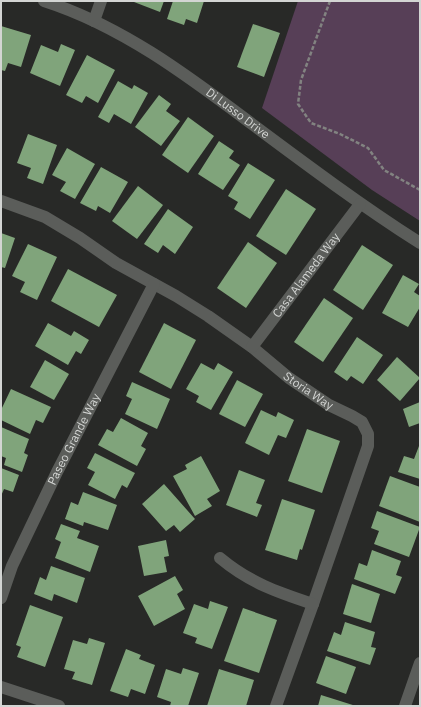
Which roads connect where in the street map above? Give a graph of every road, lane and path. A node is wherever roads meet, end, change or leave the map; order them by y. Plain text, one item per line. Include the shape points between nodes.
1 (44, 1) edge
2 (101, 1) edge
3 (330, 1) edge
4 (94, 21) junction
5 (420, 190) edge
6 (1, 201) edge
7 (360, 204) junction
8 (420, 244) edge
9 (154, 284) junction
10 (252, 347) junction
11 (220, 558) dead end
12 (1, 598) edge
13 (313, 604) junction
14 (420, 663) edge
15 (1, 687) edge
16 (59, 706) edge
17 (276, 706) edge
18 (405, 706) edge

1 - 4 street, Di Lusso Drive
2 - 4 street
3 - 5 path via 301,80 298,104 311,124 340,134 368,148 384,170
4 - 7 street, Di Lusso Drive via 137,44 202,86
6 - 9 street, Storia Way via 44,217
7 - 8 street, Di Lusso Drive
7 - 10 street, Casa Alameda Way
9 - 10 street, Storia Way via 208,316
9 - 12 street, Paseo Grande Way via 57,472 12,566
10 - 13 street, Storia Way via 289,378 329,405 362,422 368,434 368,446
11 - 13 street via 234,570 269,589
13 - 17 street, Storia Way
14 - 18 street
15 - 16 street

